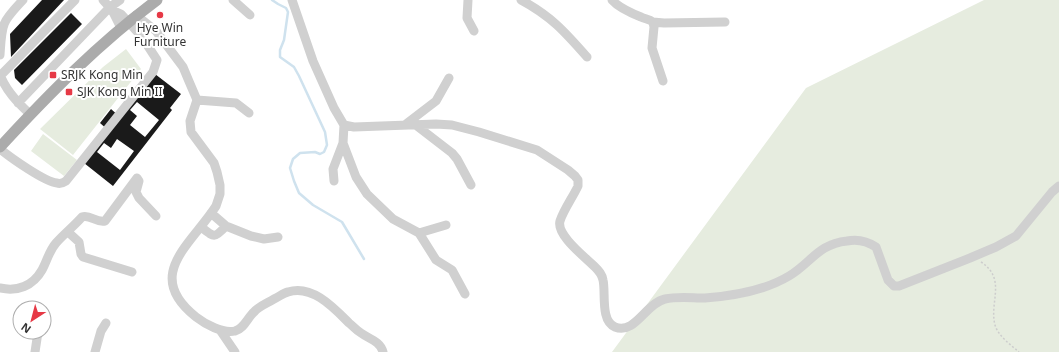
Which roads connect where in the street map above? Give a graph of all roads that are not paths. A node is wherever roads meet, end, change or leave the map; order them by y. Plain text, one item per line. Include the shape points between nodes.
1 (23, 0) edge
2 (75, 0) edge
3 (103, 0) edge
4 (120, 0) edge
5 (157, 0) edge
6 (233, 0) edge
7 (292, 0) edge
8 (468, 0) edge
9 (521, 0) edge
10 (612, 0) edge
11 (111, 8) junction
12 (250, 15) dead end
13 (129, 21) junction
14 (653, 22) junction
15 (725, 22) dead end
16 (474, 31) dead end
17 (0, 55) edge
18 (587, 57) dead end
19 (0, 75) edge
20 (449, 78) dead end
21 (663, 81) dead end
22 (196, 100) junction
23 (18, 103) junction
24 (249, 113) dead end
25 (30, 114) junction
26 (406, 124) junction
27 (344, 125) junction
28 (417, 126) junction
29 (343, 144) junction
30 (0, 148) edge
31 (334, 181) dead end
32 (471, 184) dead end
33 (1059, 186) edge
34 (211, 213) junction
35 (156, 216) dead end
36 (446, 225) dead end
37 (226, 226) junction
38 (201, 227) junction
39 (68, 232) junction
40 (419, 233) junction
41 (278, 237) dead end
42 (132, 272) dead end
43 (0, 288) edge
44 (465, 294) dead end
45 (106, 323) dead end
46 (220, 330) junction
47 (37, 340) edge
48 (35, 352) edge
49 (95, 352) edge
50 (235, 352) edge
51 (383, 352) edge

1 - 17 street via 4,23
2 - 19 street
3 - 11 street
4 - 11 street
5 - 13 main road
6 - 12 street
7 - 27 street via 313,61
8 - 16 street via 467,18
9 - 18 street via 550,17
10 - 14 street via 626,10
11 - 13 street
11 - 23 street
13 - 22 street via 156,31 183,67
13 - 25 main road
13 - 30 street via 153,52 155,67 66,181 55,184
14 - 15 street
14 - 21 street via 652,48
19 - 23 street
20 - 26 street via 436,101
22 - 24 street via 236,104
22 - 34 street via 190,121 191,132 214,164 220,185 218,200
23 - 25 street
25 - 30 main road
26 - 27 street via 354,127
26 - 28 street
27 - 29 street
28 - 32 street via 452,153
28 - 33 street via 452,125 516,143 537,150 575,176 578,186 559,226 566,238 600,272 604,286 605,312 617,328 630,326 649,308 665,299 706,298 767,287 789,276 835,242 861,240 876,247 888,280 894,286 899,286 996,247 1016,236
29 - 31 street via 333,165
29 - 40 street via 356,177 367,194 393,219
34 - 37 street
34 - 38 street
35 - 39 street via 138,198 137,178 105,221 84,216
36 - 40 street
37 - 38 street via 215,236
37 - 41 street via 258,239
38 - 46 street via 174,266 172,287 191,313
39 - 42 street via 79,242 83,257
39 - 43 street via 56,243 42,271 29,285 15,289
40 - 44 street via 436,260 452,270
45 - 49 street
46 - 50 street
46 - 51 street via 239,329 257,308 287,292 298,290 305,291 332,306 359,332 377,342
47 - 48 street

